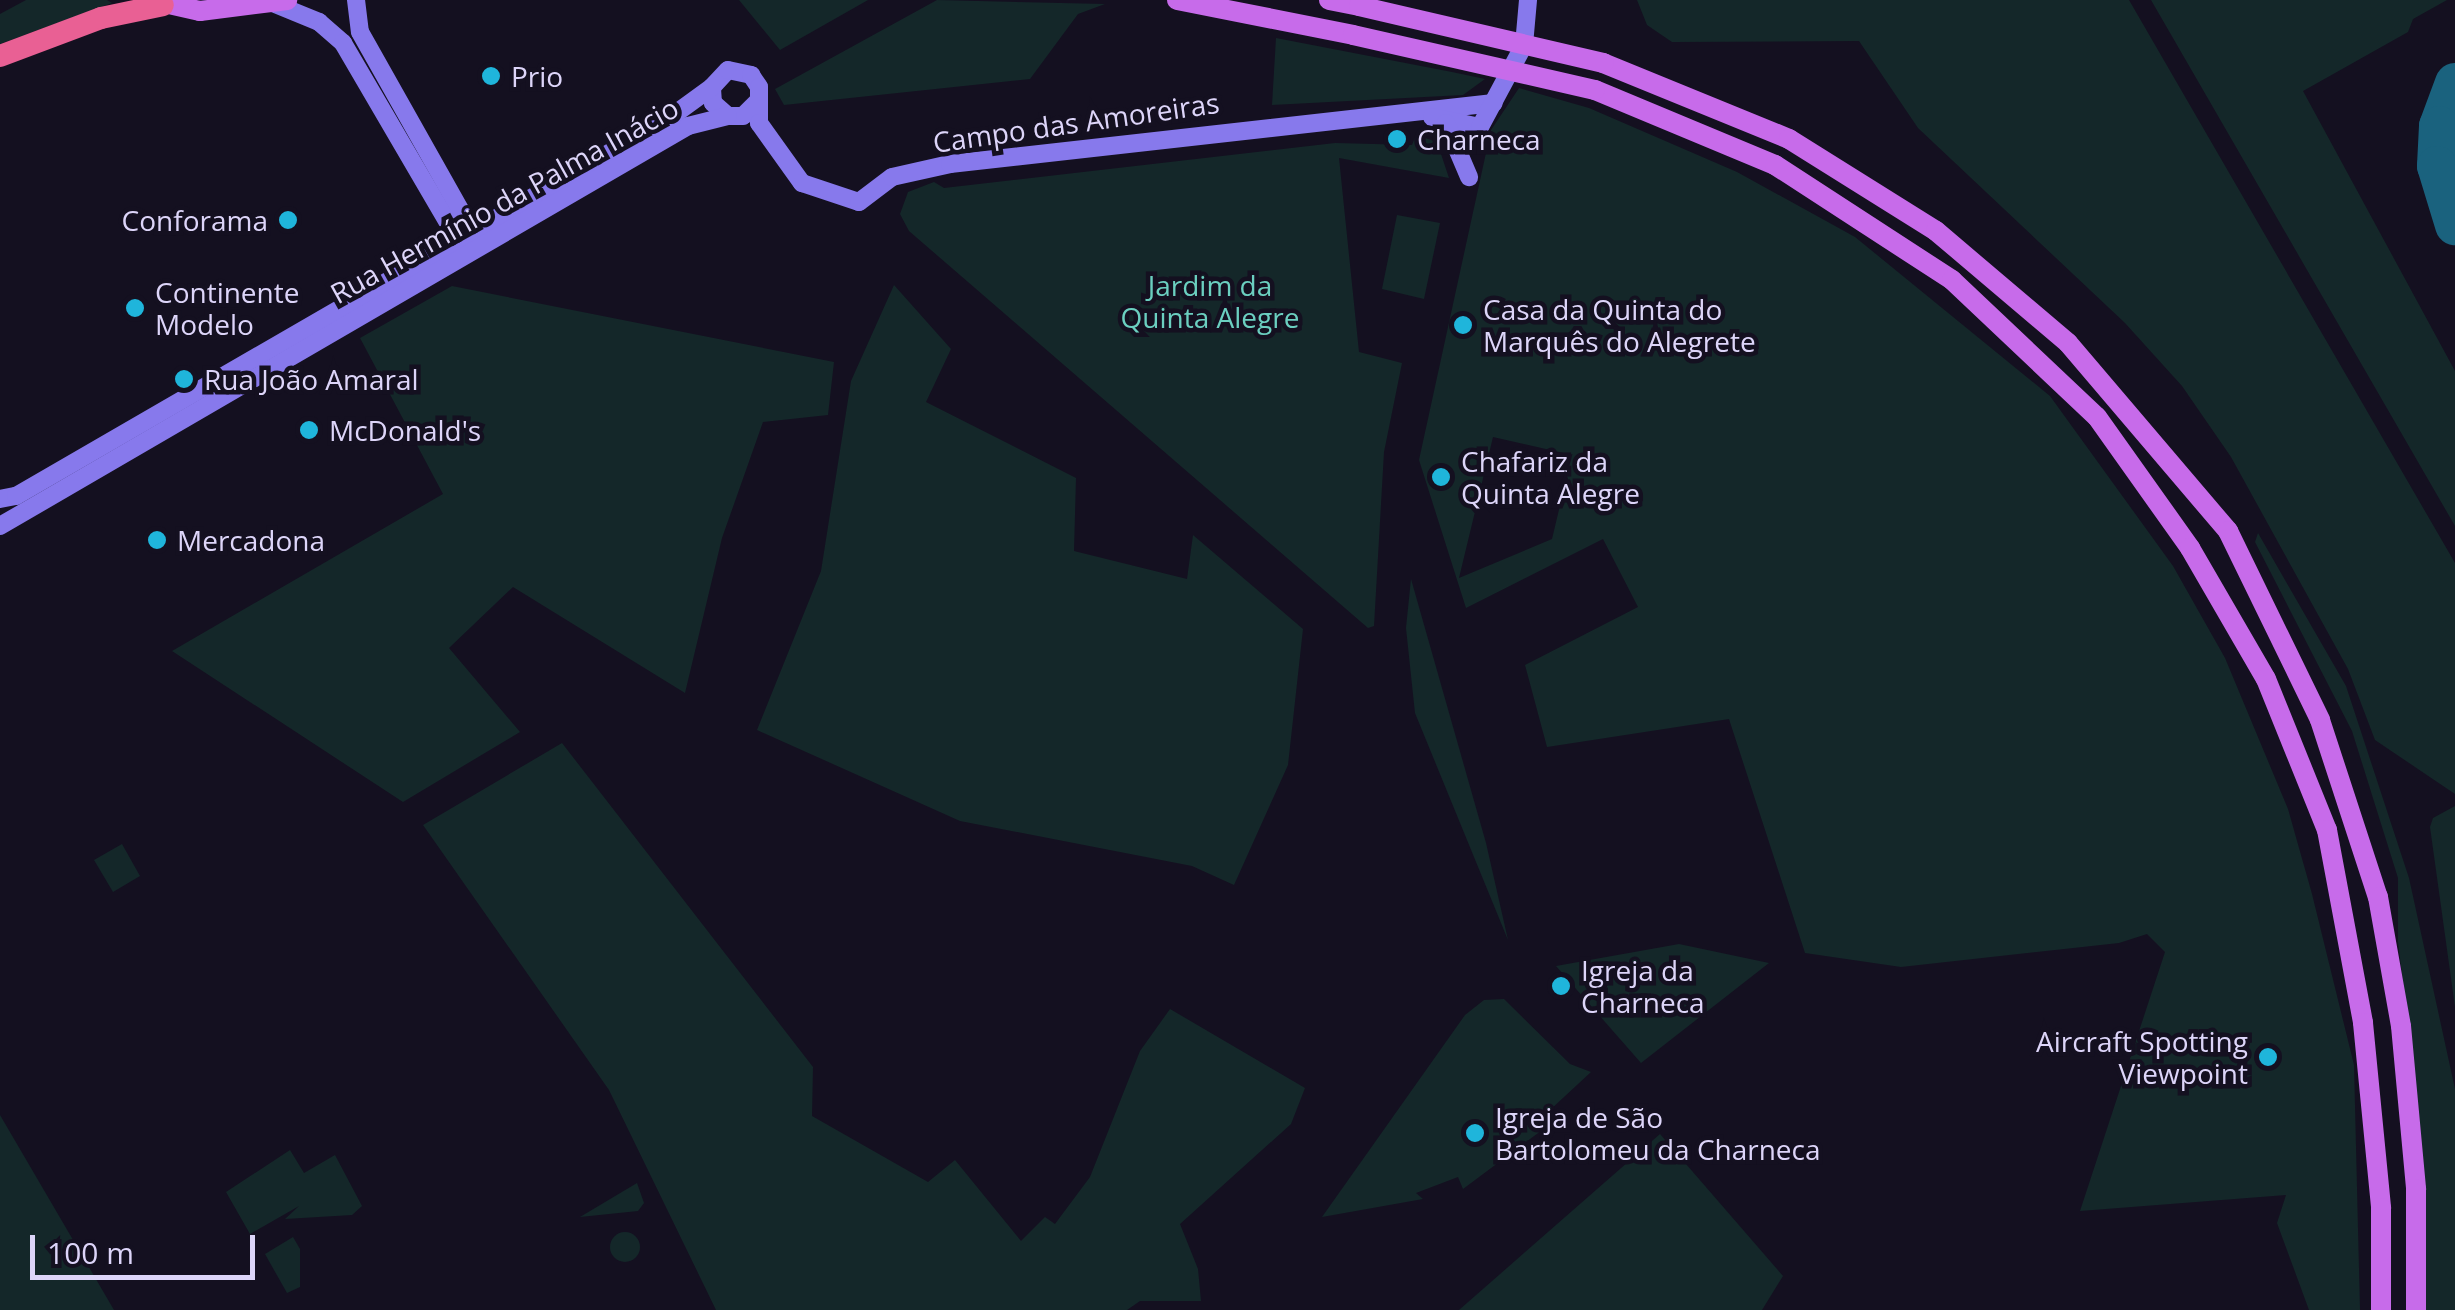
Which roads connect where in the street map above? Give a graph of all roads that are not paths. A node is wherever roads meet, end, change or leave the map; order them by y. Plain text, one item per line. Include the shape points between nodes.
1 (356, 0) edge
2 (1177, 0) edge
3 (1329, 0) edge
4 (1528, 0) edge
5 (157, 2) edge
6 (282, 2) edge
7 (0, 56) edge
8 (712, 86) junction
9 (758, 101) junction
10 (1494, 102) junction
11 (1427, 114) junction
12 (732, 117) junction
13 (1446, 124) junction
14 (767, 137) junction
15 (1469, 177) dead end
16 (470, 243) junction
17 (0, 499) edge
18 (0, 526) edge
19 (2380, 1310) edge
20 (2416, 1310) edge

1 - 16 main road via 360,32
2 - 19 main road, bridge via 1594,90 1720,138 1835,199 1985,307 2097,417 2190,548 2266,679 2326,830 2376,1134
3 - 20 main road, bridge via 1604,63 1720,106 1836,165 1936,231 2036,314 2181,470 2228,531 2320,720 2378,897 2403,1044 2416,1189
4 - 10 main road via 1524,45
5 - 6 main road via 200,11
5 - 7 highway
6 - 16 main road via 343,43
8 - 9 main road via 728,70 744,71 758,87
8 - 12 main road via 713,103
8 - 16 main road, Rua Hermínio da Palma Inácio
9 - 12 main road
9 - 14 main road, Campo das Amoreiras
10 - 11 main road, Campo das Amoreiras
10 - 13 main road via 1480,127
11 - 13 main road
11 - 14 main road, Campo das Amoreiras via 1304,120 950,164 892,177 859,202 810,190
12 - 14 main road, Campo das Amoreiras
12 - 16 main road, Rua Hermínio da Palma Inácio via 688,126
13 - 15 main road
16 - 17 main road, Rua Hermínio da Palma Inácio via 16,496
16 - 18 main road, Rua Hermínio da Palma Inácio

